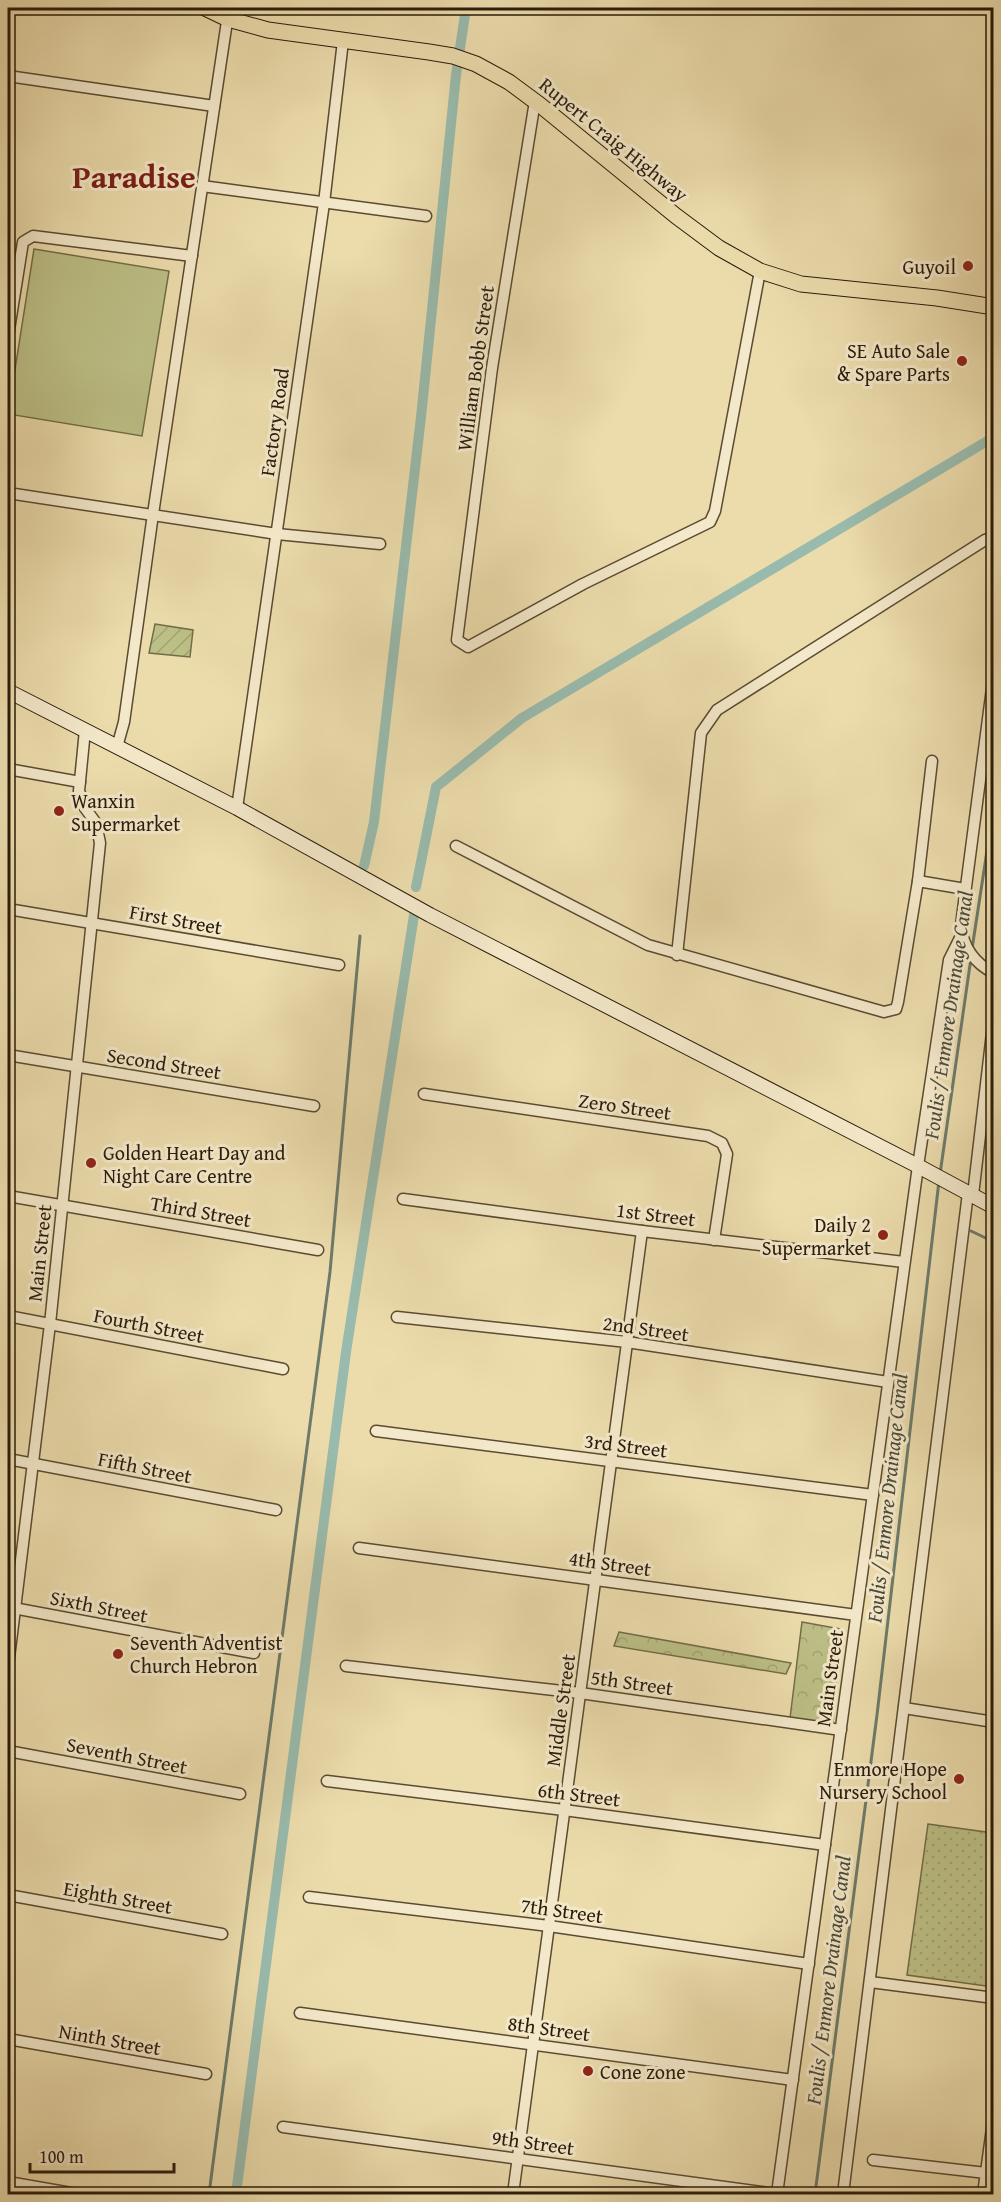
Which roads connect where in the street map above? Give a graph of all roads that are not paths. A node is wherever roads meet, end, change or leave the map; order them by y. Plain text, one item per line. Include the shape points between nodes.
1 (205, 8) edge
2 (228, 13) edge
3 (343, 41) junction
4 (8, 76) edge
5 (535, 101) junction
6 (214, 106) junction
7 (202, 186) junction
8 (324, 203) junction
9 (426, 216) dead end
10 (192, 255) junction
11 (760, 271) junction
12 (993, 307) edge
13 (8, 336) edge
14 (8, 493) edge
15 (153, 514) junction
16 (277, 534) junction
17 (993, 537) edge
18 (380, 544) dead end
19 (993, 673) edge
20 (8, 691) edge
21 (85, 730) junction
22 (115, 741) junction
23 (932, 761) dead end
24 (8, 769) edge
25 (80, 782) junction
26 (237, 808) junction
27 (456, 846) dead end
28 (918, 881) junction
29 (964, 889) junction
30 (8, 909) edge
31 (93, 923) junction
32 (962, 939) junction
33 (677, 955) junction
34 (339, 965) dead end
35 (993, 973) edge
36 (993, 1016) edge
37 (8, 1055) edge
38 (77, 1067) junction
39 (424, 1094) dead end
40 (314, 1106) dead end
41 (918, 1166) junction
42 (970, 1194) junction
43 (8, 1196) edge
44 (403, 1199) dead end
45 (62, 1205) junction
46 (993, 1207) edge
47 (642, 1231) junction
48 (714, 1240) junction
49 (318, 1250) dead end
50 (904, 1262) junction
51 (8, 1316) edge
52 (398, 1317) dead end
53 (50, 1324) junction
54 (627, 1342) junction
55 (283, 1370) dead end
56 (888, 1382) junction
57 (376, 1431) dead end
58 (8, 1459) edge
59 (611, 1461) junction
60 (33, 1464) junction
61 (873, 1495) junction
62 (276, 1510) dead end
63 (359, 1548) dead end
64 (595, 1579) junction
65 (11, 1608) edge
66 (856, 1615) junction
67 (254, 1653) dead end
68 (8, 1666) edge
69 (346, 1666) dead end
70 (580, 1693) junction
71 (904, 1708) junction
72 (993, 1722) edge
73 (841, 1730) junction
74 (8, 1751) edge
75 (327, 1781) dead end
76 (240, 1794) dead end
77 (564, 1810) junction
78 (825, 1845) junction
79 (8, 1895) edge
80 (309, 1897) dead end
81 (549, 1926) junction
82 (222, 1934) dead end
83 (809, 1964) junction
84 (870, 1982) junction
85 (993, 1998) edge
86 (300, 2013) dead end
87 (8, 2039) edge
88 (533, 2043) junction
89 (206, 2074) dead end
90 (793, 2080) junction
91 (993, 2114) edge
92 (283, 2127) dead end
93 (518, 2158) junction
94 (873, 2160) dead end
95 (986, 2173) junction
96 (8, 2182) edge
97 (77, 2194) edge
98 (513, 2194) edge
99 (777, 2194) edge
100 (843, 2194) edge
101 (983, 2194) edge

1 - 2 main road, Rupert Craig Highway
2 - 3 main road, Rupert Craig Highway via 268,30
2 - 6 street
3 - 5 main road, Rupert Craig Highway via 459,58 509,82
3 - 8 street, Factory Road
4 - 6 street
5 - 11 main road, Rupert Craig Highway via 676,216 719,248
5 - 11 street, William Bobb Street via 492,368 457,640 468,647 583,584 710,522
6 - 7 street
7 - 8 street
7 - 10 street
8 - 9 street
8 - 16 street, Factory Road
10 - 13 street via 33,236 23,242
10 - 15 street
11 - 12 main road, Rupert Craig Highway via 801,284
14 - 15 street
15 - 16 street
15 - 22 street via 124,722
16 - 18 street
16 - 26 street, Factory Road
17 - 33 street via 717,710 701,733
19 - 29 street
20 - 21 main road
21 - 22 main road
21 - 25 street
22 - 26 main road
23 - 28 street
24 - 25 street
25 - 31 street, Main Street via 79,791 96,824 100,843
26 - 41 main road via 414,907
27 - 33 street via 648,945
28 - 29 street
28 - 33 street via 896,1009 884,1012
29 - 32 street
30 - 31 street, First Street
31 - 34 street, First Street
31 - 38 street, Main Street
32 - 35 street via 982,967
32 - 41 street, Main Street via 949,960
36 - 42 street
37 - 38 street, Second Street
38 - 40 street, Second Street
38 - 45 street, Main Street
39 - 48 street, Zero Street via 708,1137 722,1143 727,1154
41 - 42 main road
41 - 50 street, Main Street
42 - 46 main road
42 - 71 street
43 - 45 street, Third Street
44 - 47 street, 1st Street
45 - 49 street, Third Street
45 - 53 street, Main Street
47 - 48 street, 1st Street
47 - 54 street, Middle Street
48 - 50 street, 1st Street
50 - 56 street, Main Street
51 - 53 street, Fourth Street
52 - 54 street, 2nd Street
53 - 55 street, Fourth Street
53 - 60 street, Main Street
54 - 56 street, 2nd Street
54 - 59 street, Middle Street
56 - 61 street, Main Street
57 - 59 street, 3rd Street
58 - 60 street, Fifth Street
59 - 61 street, 3rd Street
59 - 64 street, Middle Street
60 - 62 street, Fifth Street
60 - 65 street, Main Street
61 - 66 street, Main Street
63 - 64 street, 4th Street
64 - 66 street, 4th Street
64 - 70 street, Middle Street
65 - 67 street, Sixth Street
65 - 68 street, Main Street
66 - 73 street, Main Street
69 - 70 street, 5th Street
70 - 73 street, 5th Street
70 - 77 street, Middle Street
71 - 72 street
71 - 84 street
73 - 78 street, Main Street
74 - 76 street, Seventh Street
75 - 77 street, 6th Street
77 - 78 street, 6th Street
77 - 81 street, Middle Street
78 - 83 street, Main Street
79 - 82 street, Eighth Street
80 - 81 street, 7th Street
81 - 83 street, 7th Street
81 - 88 street, Middle Street
83 - 90 street, Main Street
84 - 85 street
84 - 100 street
86 - 88 street, 8th Street
87 - 89 street, Ninth Street
88 - 90 street, 8th Street
88 - 93 street, Middle Street
90 - 99 street, Main Street
91 - 95 street
92 - 93 street, 9th Street
93 - 98 street, Middle Street
93 - 99 street, 9th Street
94 - 95 street
95 - 101 street
96 - 97 street

